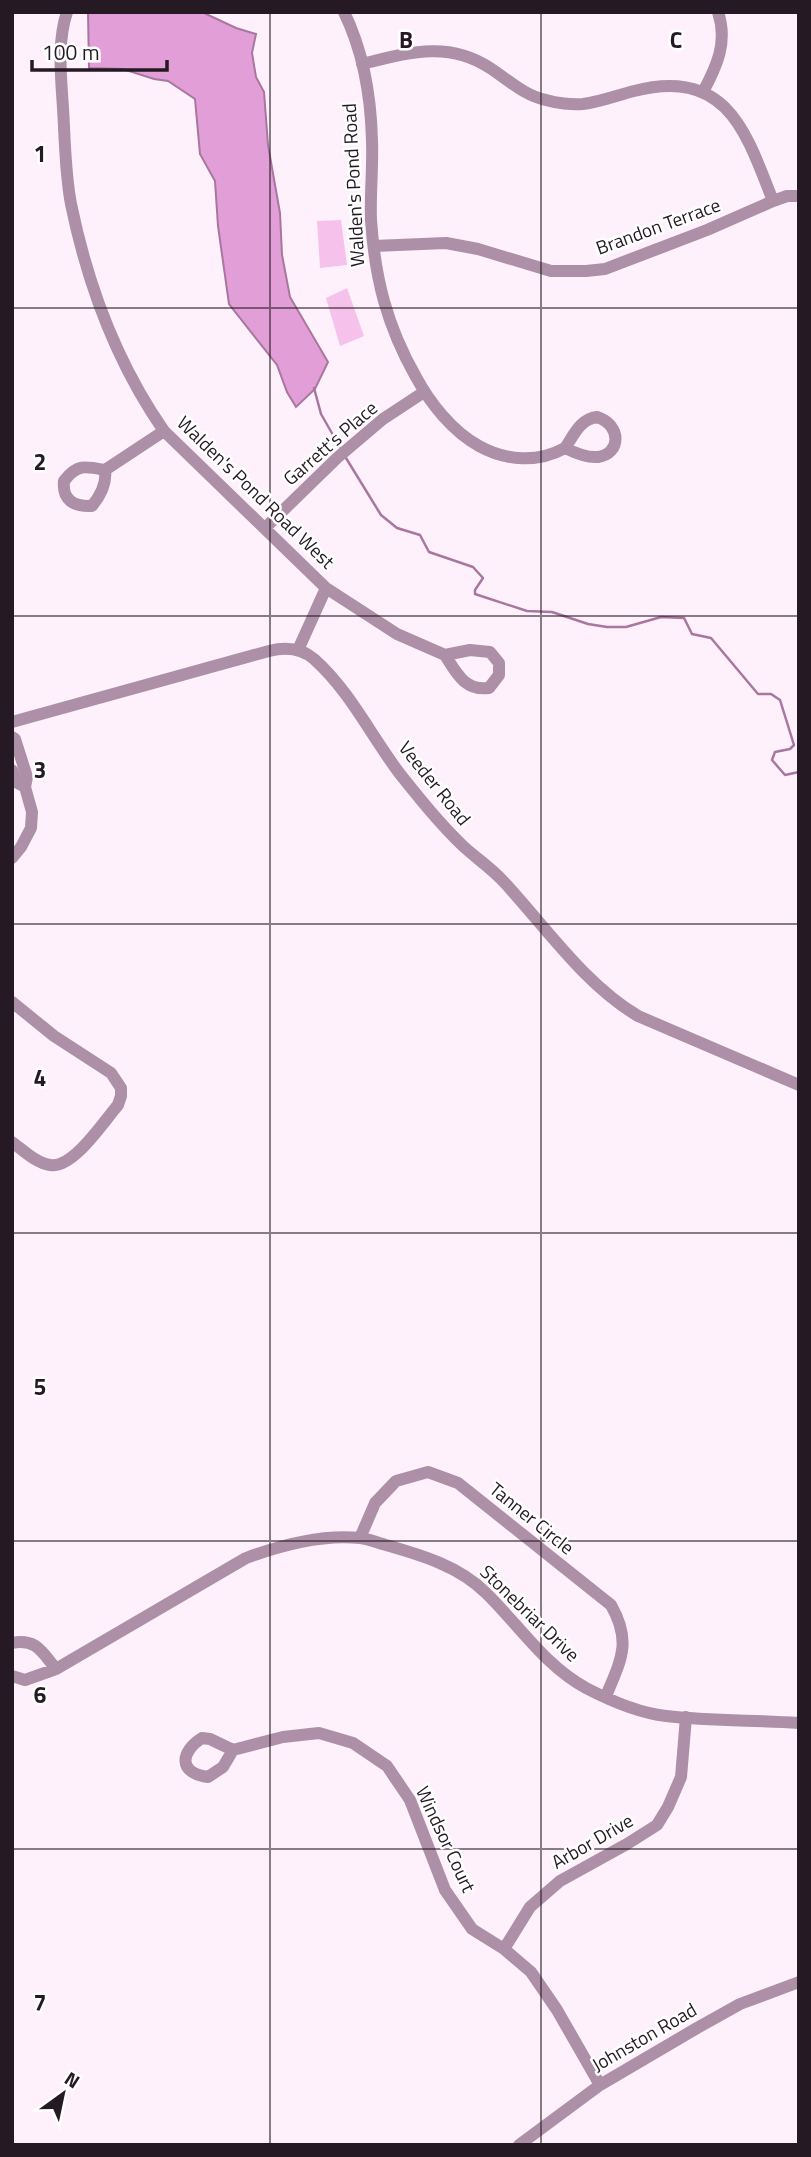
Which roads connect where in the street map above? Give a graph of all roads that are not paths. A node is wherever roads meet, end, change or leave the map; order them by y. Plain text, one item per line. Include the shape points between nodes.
1 (67, 12) edge
2 (344, 12) edge
3 (718, 12) edge
4 (362, 64) junction
5 (703, 93) junction
6 (799, 184) edge
7 (793, 196) edge
8 (773, 201) junction
9 (374, 246) junction
10 (424, 392) junction
11 (164, 431) junction
12 (565, 448) dead end
13 (105, 470) dead end
14 (265, 528) junction
15 (326, 587) junction
16 (298, 650) junction
17 (445, 655) dead end
18 (12, 722) edge
19 (12, 737) edge
20 (12, 769) edge
21 (25, 788) junction
22 (12, 858) edge
23 (12, 1002) edge
24 (799, 1085) edge
25 (12, 1142) edge
26 (360, 1538) junction
27 (12, 1643) edge
28 (56, 1669) junction
29 (12, 1676) edge
30 (606, 1696) junction
31 (686, 1717) junction
32 (799, 1723) edge
33 (233, 1751) dead end
34 (504, 1949) junction
35 (799, 1982) edge
36 (600, 2085) junction
37 (519, 2145) edge

1 - 11 street, Walden's Pond Road West via 61,76 71,203 103,319 120,359
2 - 4 street, Walden's Pond Road
3 - 5 street via 722,41
4 - 5 street via 418,51 456,54 486,66 532,95 582,104 650,87
4 - 9 street, Walden's Pond Road via 371,117
5 - 8 street via 725,108 745,132
6 - 7 street, Brandon Terrace
7 - 8 street, Brandon Terrace
8 - 9 street, Brandon Terrace via 605,269 551,271 446,243
9 - 10 street, Walden's Pond Road via 391,328
10 - 12 street, Walden's Pond Road via 456,429 492,453 522,459
10 - 14 street, Garrett's Place via 337,458
11 - 13 street
11 - 14 street, Walden's Pond Road West
14 - 15 street, Walden's Pond Road West
15 - 16 street
15 - 17 street, Walden's Pond Road West via 397,634
16 - 18 street via 269,651
16 - 24 street, Veeder Road via 333,678 398,771 450,833 500,878 598,987 638,1016
19 - 21 street via 27,777
20 - 21 street via 16,782
21 - 22 street via 31,828
23 - 25 street via 111,1073 121,1088 118,1105 64,1164 48,1165
26 - 28 street, Stonebriar Drive via 323,1539 246,1558
26 - 30 street, Stonebriar Drive via 453,1568 483,1591 551,1662 586,1688
26 - 30 street, Tanner Circle via 375,1503 396,1481 428,1472 458,1483 611,1605 623,1634 623,1656
27 - 28 street via 34,1644
28 - 29 street, Stonebriar Drive via 25,1680
30 - 31 street, Stonebriar Drive via 639,1710
31 - 32 street, Stonebriar Drive
31 - 34 street, Arbor Drive via 681,1777 657,1825 560,1881 530,1907
33 - 34 street, Windsor Court via 319,1733 353,1743 387,1766 410,1800 445,1890 472,1929
34 - 36 street, Windsor Court via 531,1972
35 - 36 street, Johnston Road via 740,2004
36 - 37 street, Johnston Road

